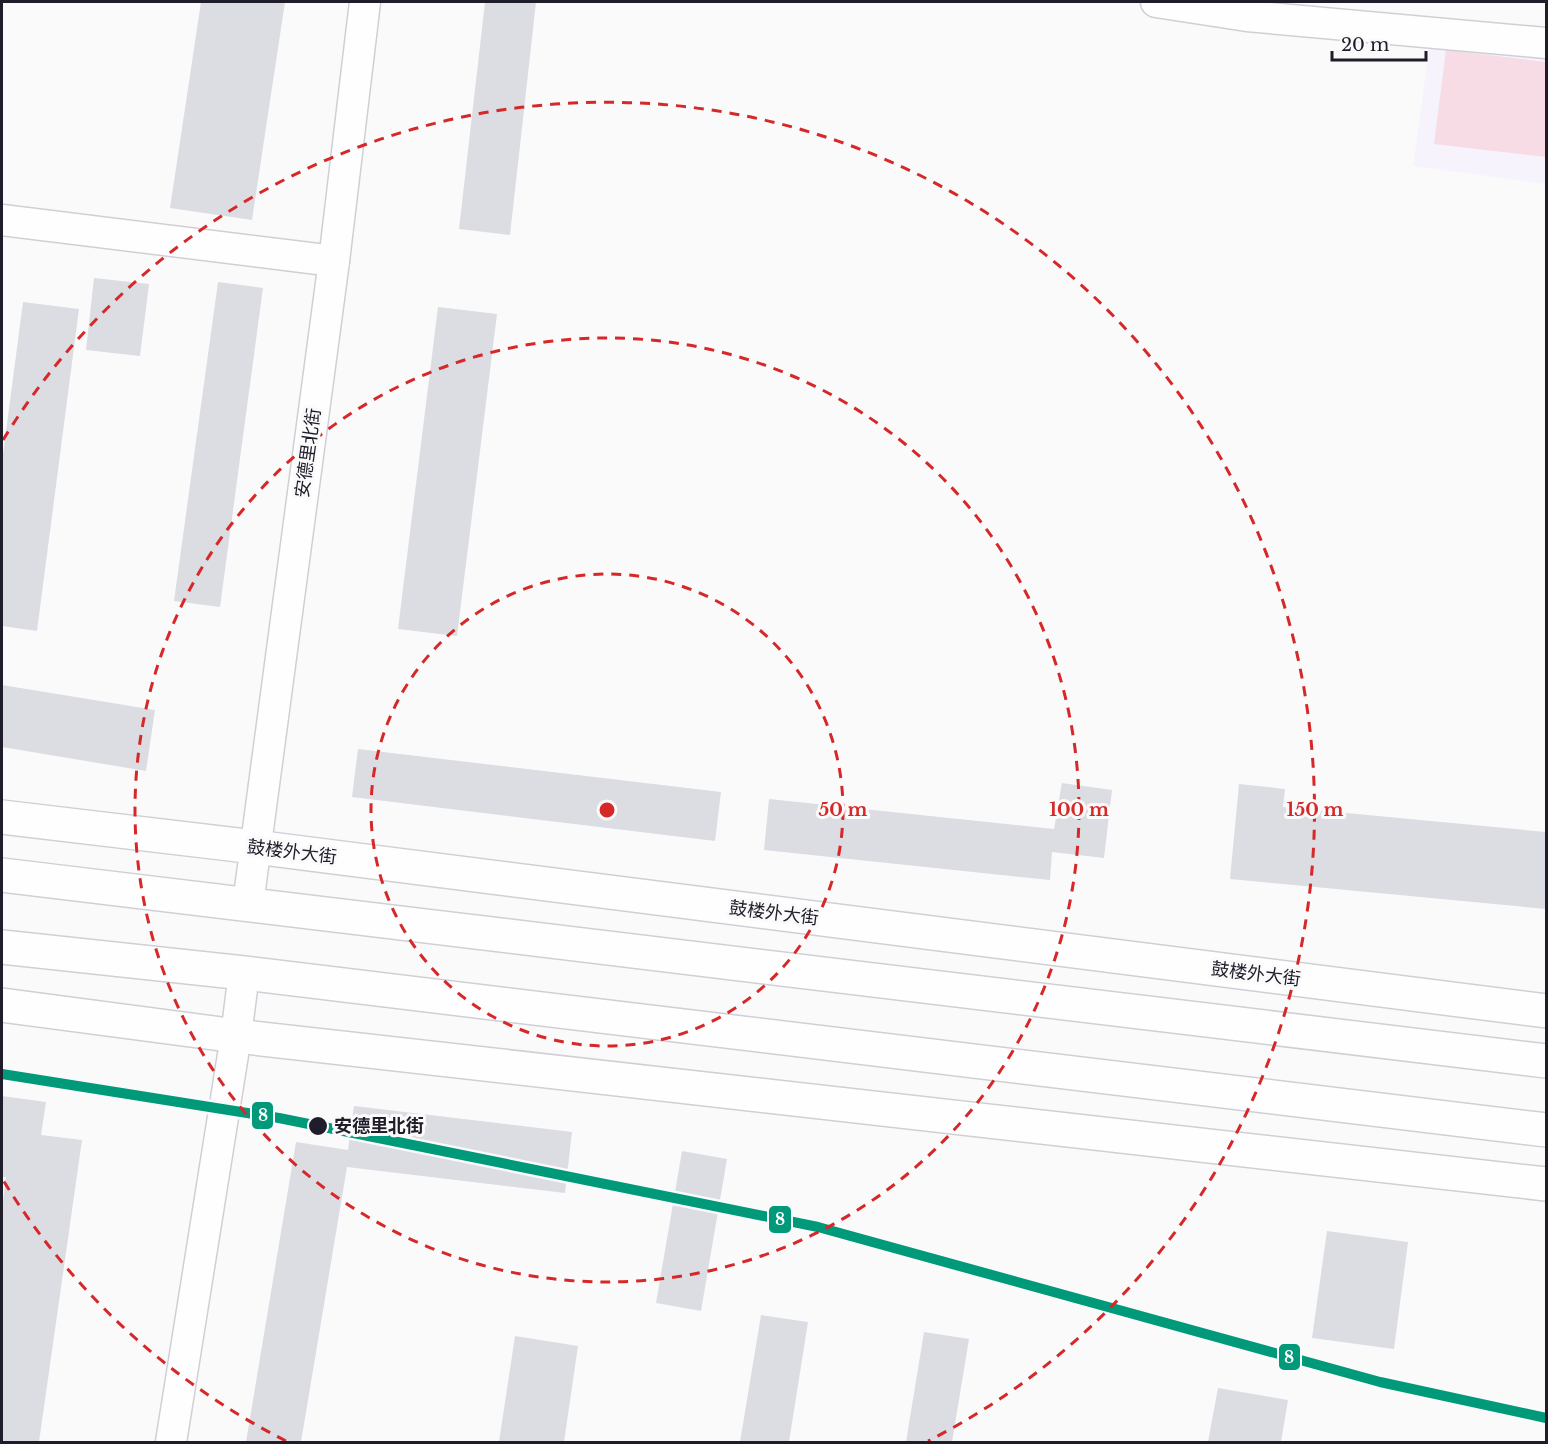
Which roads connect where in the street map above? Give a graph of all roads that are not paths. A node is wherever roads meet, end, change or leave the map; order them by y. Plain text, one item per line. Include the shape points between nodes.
1 (365, 2) edge
2 (1156, 2) edge
3 (1546, 43) edge
4 (2, 220) edge
5 (333, 261) junction
6 (2, 817) edge
7 (255, 847) junction
8 (2, 875) edge
9 (248, 904) junction
10 (2, 946) edge
11 (243, 973) junction
12 (2, 1005) edge
13 (1546, 1011) edge
14 (236, 1036) junction
15 (1546, 1061) edge
16 (1546, 1130) edge
17 (1546, 1184) edge
18 (171, 1443) edge

1 - 5 street, 安德里北街
2 - 3 street via 1247,16
4 - 5 street
5 - 7 street, 安德里北街
6 - 7 street, 鼓楼外大街
7 - 9 street, 安德里北街
7 - 13 street, 鼓楼外大街
8 - 9 street
9 - 15 street
10 - 11 street
11 - 14 street
11 - 16 street
12 - 14 street
14 - 17 street
14 - 18 street

